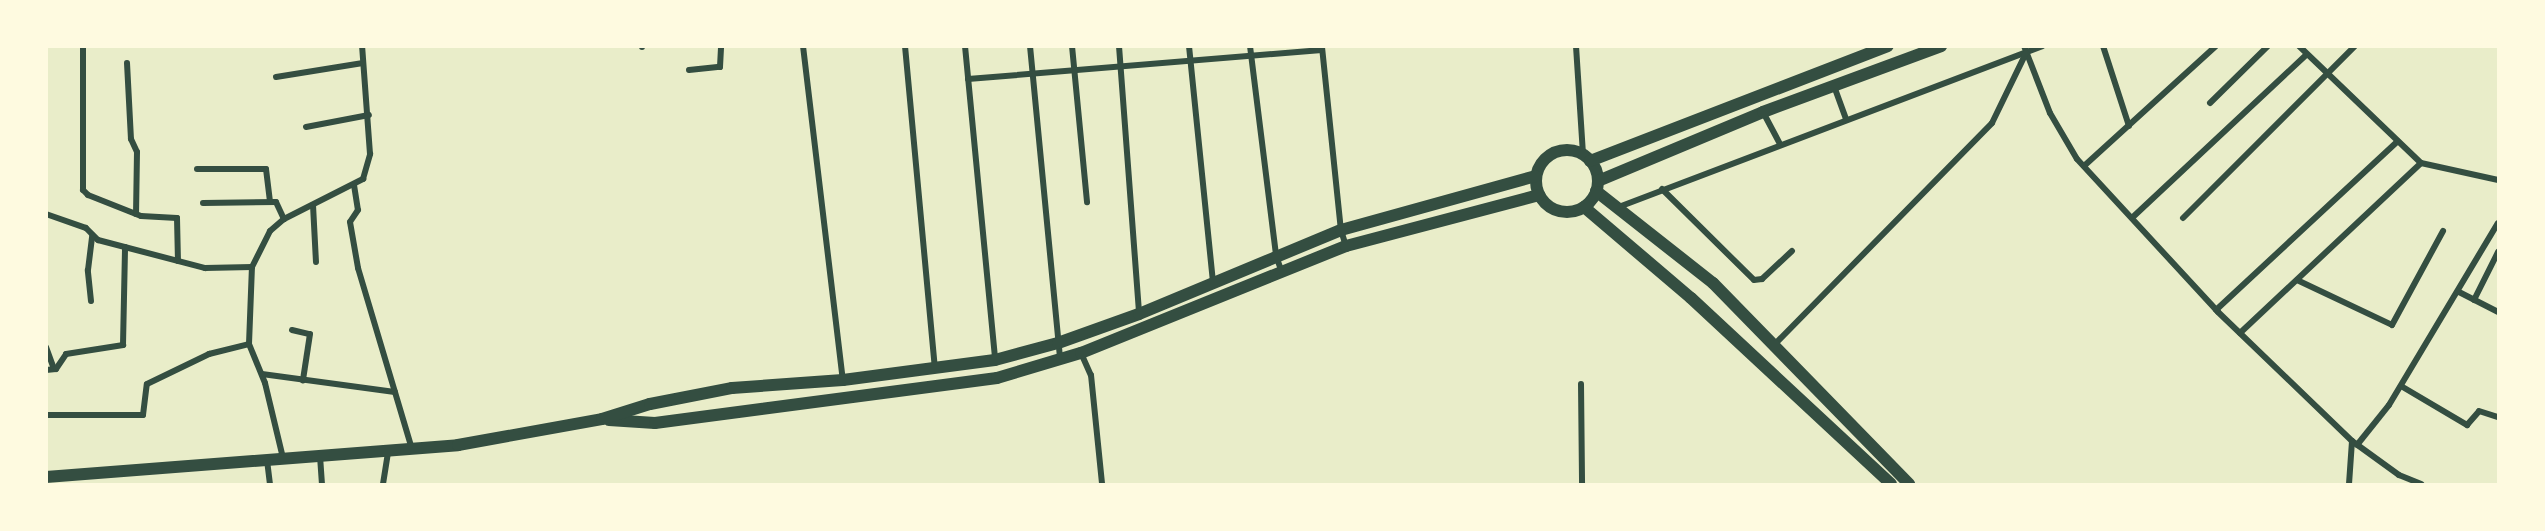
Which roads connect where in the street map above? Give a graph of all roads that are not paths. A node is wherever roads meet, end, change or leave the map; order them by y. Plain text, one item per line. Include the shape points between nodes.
1 (83, 46) edge
2 (362, 46) edge
3 (721, 46) edge
4 (803, 46) edge
5 (904, 46) edge
6 (965, 46) edge
7 (1030, 46) edge
8 (1072, 46) edge
9 (1119, 46) edge
10 (1189, 46) edge
11 (1250, 46) edge
12 (1576, 46) edge
13 (1888, 46) edge
14 (1941, 46) edge
15 (2042, 46) edge
16 (2103, 46) edge
17 (2216, 46) edge
18 (2268, 46) edge
19 (2299, 46) edge
20 (2355, 46) edge
21 (1322, 48) edge
22 (2025, 49) edge
23 (2306, 55) junction
24 (1251, 56) junction
25 (1190, 60) junction
26 (128, 63) dead end
27 (363, 63) junction
28 (1120, 65) junction
29 (689, 70) dead end
30 (1074, 70) junction
31 (1032, 74) junction
32 (2327, 75) junction
33 (276, 77) dead end
34 (968, 79) junction
35 (1834, 86) junction
36 (2210, 103) dead end
37 (1763, 112) junction
38 (369, 115) junction
39 (1846, 119) junction
40 (2129, 126) junction
41 (306, 127) dead end
42 (2398, 141) junction
43 (1780, 144) junction
44 (1586, 158) junction
45 (2421, 163) junction
46 (2084, 166) junction
47 (196, 169) dead end
48 (1536, 176) junction
49 (2499, 180) edge
50 (354, 186) junction
51 (1597, 186) junction
52 (1662, 189) junction
53 (1539, 195) junction
54 (270, 202) junction
55 (1087, 202) dead end
56 (203, 203) dead end
57 (313, 205) junction
58 (1584, 207) junction
59 (1615, 208) junction
60 (136, 213) junction
61 (46, 214) edge
62 (2134, 216) junction
63 (2183, 218) dead end
64 (284, 219) junction
65 (2499, 223) edge
66 (1341, 230) junction
67 (2443, 231) dead end
68 (92, 235) junction
69 (125, 246) junction
70 (1346, 246) junction
71 (1792, 251) dead end
72 (2499, 252) edge
73 (1276, 256) junction
74 (178, 261) junction
75 (316, 262) dead end
76 (252, 267) junction
77 (1281, 270) junction
78 (2297, 279) junction
79 (1214, 283) junction
80 (2459, 292) junction
81 (2474, 300) junction
82 (90, 301) dead end
83 (2216, 310) junction
84 (2499, 312) edge
85 (1139, 314) junction
86 (292, 330) dead end
87 (2240, 333) junction
88 (1058, 343) junction
89 (249, 344) junction
90 (1774, 345) junction
91 (46, 347) edge
92 (1081, 353) junction
93 (1060, 358) junction
94 (995, 360) junction
95 (54, 369) junction
96 (935, 369) junction
97 (46, 370) edge
98 (262, 374) junction
99 (303, 380) junction
100 (843, 380) junction
101 (1581, 384) dead end
102 (2401, 386) junction
103 (395, 392) junction
104 (46, 415) edge
105 (2499, 417) edge
106 (602, 420) junction
107 (2354, 443) junction
108 (412, 449) junction
109 (388, 450) junction
110 (320, 456) junction
111 (267, 459) junction
112 (283, 459) junction
113 (46, 477) edge
114 (270, 484) edge
115 (322, 484) edge
116 (383, 484) edge
117 (1102, 484) edge
118 (1582, 484) edge
119 (1891, 484) edge
120 (1909, 484) edge
121 (2349, 484) edge
122 (2421, 484) edge

1 - 60 street via 83,190
2 - 27 street
3 - 29 street via 720,67
4 - 100 street
5 - 96 street
6 - 34 street
7 - 31 street
8 - 30 street
9 - 28 street
10 - 25 street
11 - 24 street
12 - 44 street
13 - 44 main road
14 - 35 main road
15 - 22 street
16 - 40 street
17 - 40 street
18 - 36 street
19 - 23 street
20 - 32 street
21 - 24 street
21 - 66 street
22 - 39 street
22 - 46 street via 2050,113
22 - 90 street via 1992,123
23 - 32 street
23 - 62 street
24 - 25 street
24 - 73 street
25 - 28 street
25 - 79 street
26 - 60 street via 131,139 137,152
27 - 33 street
27 - 38 street
28 - 30 street
28 - 85 street
30 - 31 street
30 - 55 street
31 - 34 street
31 - 88 street
32 - 42 street
32 - 63 street
34 - 94 street
35 - 37 main road
35 - 39 street
37 - 43 street
37 - 51 main road
38 - 41 street
38 - 50 street via 368,167
39 - 43 street
40 - 46 street
42 - 45 street
42 - 83 street
43 - 52 street
44 - 48 main road via 1573,151 1554,153 1539,166
44 - 51 main road
45 - 49 street
45 - 78 street
46 - 62 street
47 - 54 street via 266,169
48 - 53 main road
48 - 66 main road
50 - 57 street
50 - 103 street via 358,210 350,222 358,268
51 - 58 main road
51 - 59 main road
52 - 59 street
52 - 71 street via 1754,280 1762,279
53 - 58 main road via 1545,204 1563,212
53 - 70 main road
54 - 56 street
54 - 64 street via 278,203
57 - 64 street
57 - 75 street
58 - 119 main road via 1691,298
59 - 90 main road via 1713,284
60 - 74 street via 177,218
61 - 68 street
62 - 83 street
64 - 76 street via 270,231
65 - 80 street
66 - 70 street
66 - 73 main road
67 - 78 street via 2392,325
68 - 69 street
68 - 82 street
69 - 74 street
69 - 95 street via 123,345 66,354
70 - 77 main road
72 - 81 street
73 - 77 street
73 - 79 main road
74 - 76 street via 205,268
76 - 89 street
77 - 92 main road
78 - 87 street
79 - 85 main road
80 - 81 street
80 - 102 street
81 - 84 street
83 - 87 street
85 - 88 main road
86 - 99 street via 310,334
87 - 107 street
88 - 93 street
88 - 94 main road
89 - 98 street
89 - 104 street via 209,354 149,382 143,416
90 - 120 main road
91 - 95 street
92 - 93 main road
92 - 117 street via 1091,375
93 - 106 main road via 997,378 937,388 655,423
94 - 96 main road
95 - 97 street
96 - 100 main road
98 - 99 street
98 - 112 street
99 - 103 street
100 - 106 main road via 732,388 650,404
101 - 118 street
102 - 105 street via 2467,425 2479,411
102 - 107 street
103 - 108 street
106 - 108 main road
107 - 121 street
107 - 122 street via 2399,475
108 - 109 main road
109 - 110 main road
109 - 116 street
110 - 112 main road
110 - 115 street
111 - 112 main road
111 - 113 main road
111 - 114 street

